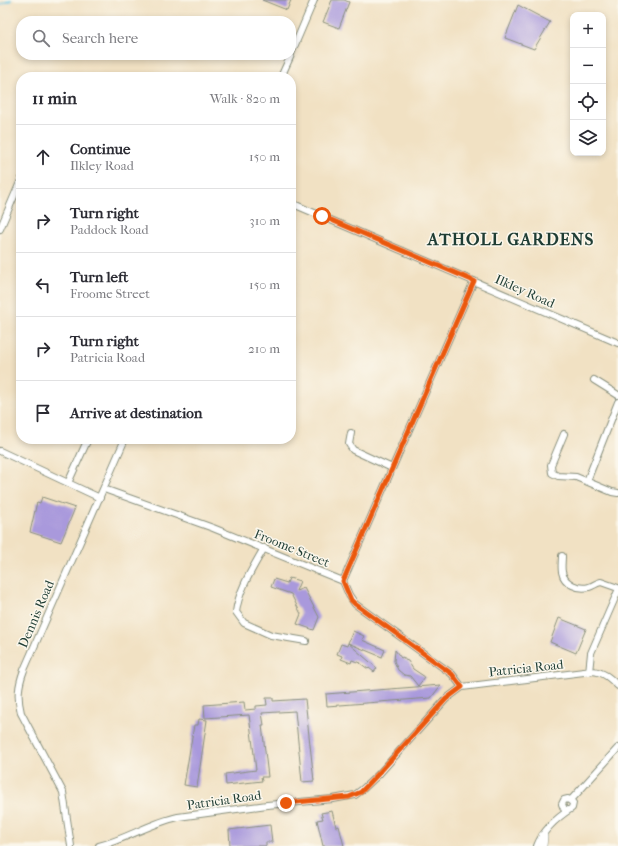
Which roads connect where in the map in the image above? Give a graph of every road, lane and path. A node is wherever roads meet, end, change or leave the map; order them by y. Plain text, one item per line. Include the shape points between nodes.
1 (314, 0) edge
2 (296, 42) edge
3 (288, 60) edge
4 (283, 72) edge
5 (16, 191) edge
6 (296, 205) edge
7 (0, 228) edge
8 (474, 281) junction
9 (618, 343) edge
10 (594, 380) dead end
11 (618, 395) edge
12 (618, 402) edge
13 (351, 433) dead end
14 (564, 434) dead end
15 (86, 444) edge
16 (123, 444) edge
17 (0, 451) edge
18 (392, 468) junction
19 (586, 481) junction
20 (68, 483) junction
21 (104, 489) junction
22 (618, 493) edge
23 (100, 498) junction
24 (264, 548) junction
25 (562, 556) dead end
26 (343, 581) junction
27 (618, 590) edge
28 (306, 641) dead end
29 (589, 672) junction
30 (618, 686) edge
31 (462, 687) junction
32 (618, 748) edge
33 (543, 836) junction
34 (72, 846) edge
35 (99, 846) edge
36 (537, 846) edge
37 (542, 846) edge

1 - 2 street
3 - 4 street
5 - 7 street
6 - 8 street, Ilkley Road
8 - 9 street, Ilkley Road
8 - 18 street
10 - 11 street
12 - 19 street
13 - 18 street via 349,444 352,450
14 - 19 street via 551,466 552,473
15 - 20 street
16 - 21 street, Dennis Road
17 - 20 street
18 - 26 street
19 - 22 street
20 - 23 street
21 - 23 street, Dennis Road
21 - 24 street, Froome Street
23 - 34 street, Dennis Road via 18,688 21,713 62,792
24 - 26 street, Froome Street
24 - 28 street via 238,600 236,612 244,623 271,636
25 - 27 street via 562,573 565,580 583,588 601,582
26 - 31 street via 355,604 448,671
27 - 29 street via 591,653
29 - 30 street, Patricia Road via 603,673
29 - 31 street, Patricia Road
31 - 35 street, Patricia Road via 446,699 361,792 355,795 178,817
32 - 33 street via 571,800 564,800 565,808
33 - 36 street
33 - 37 main road

